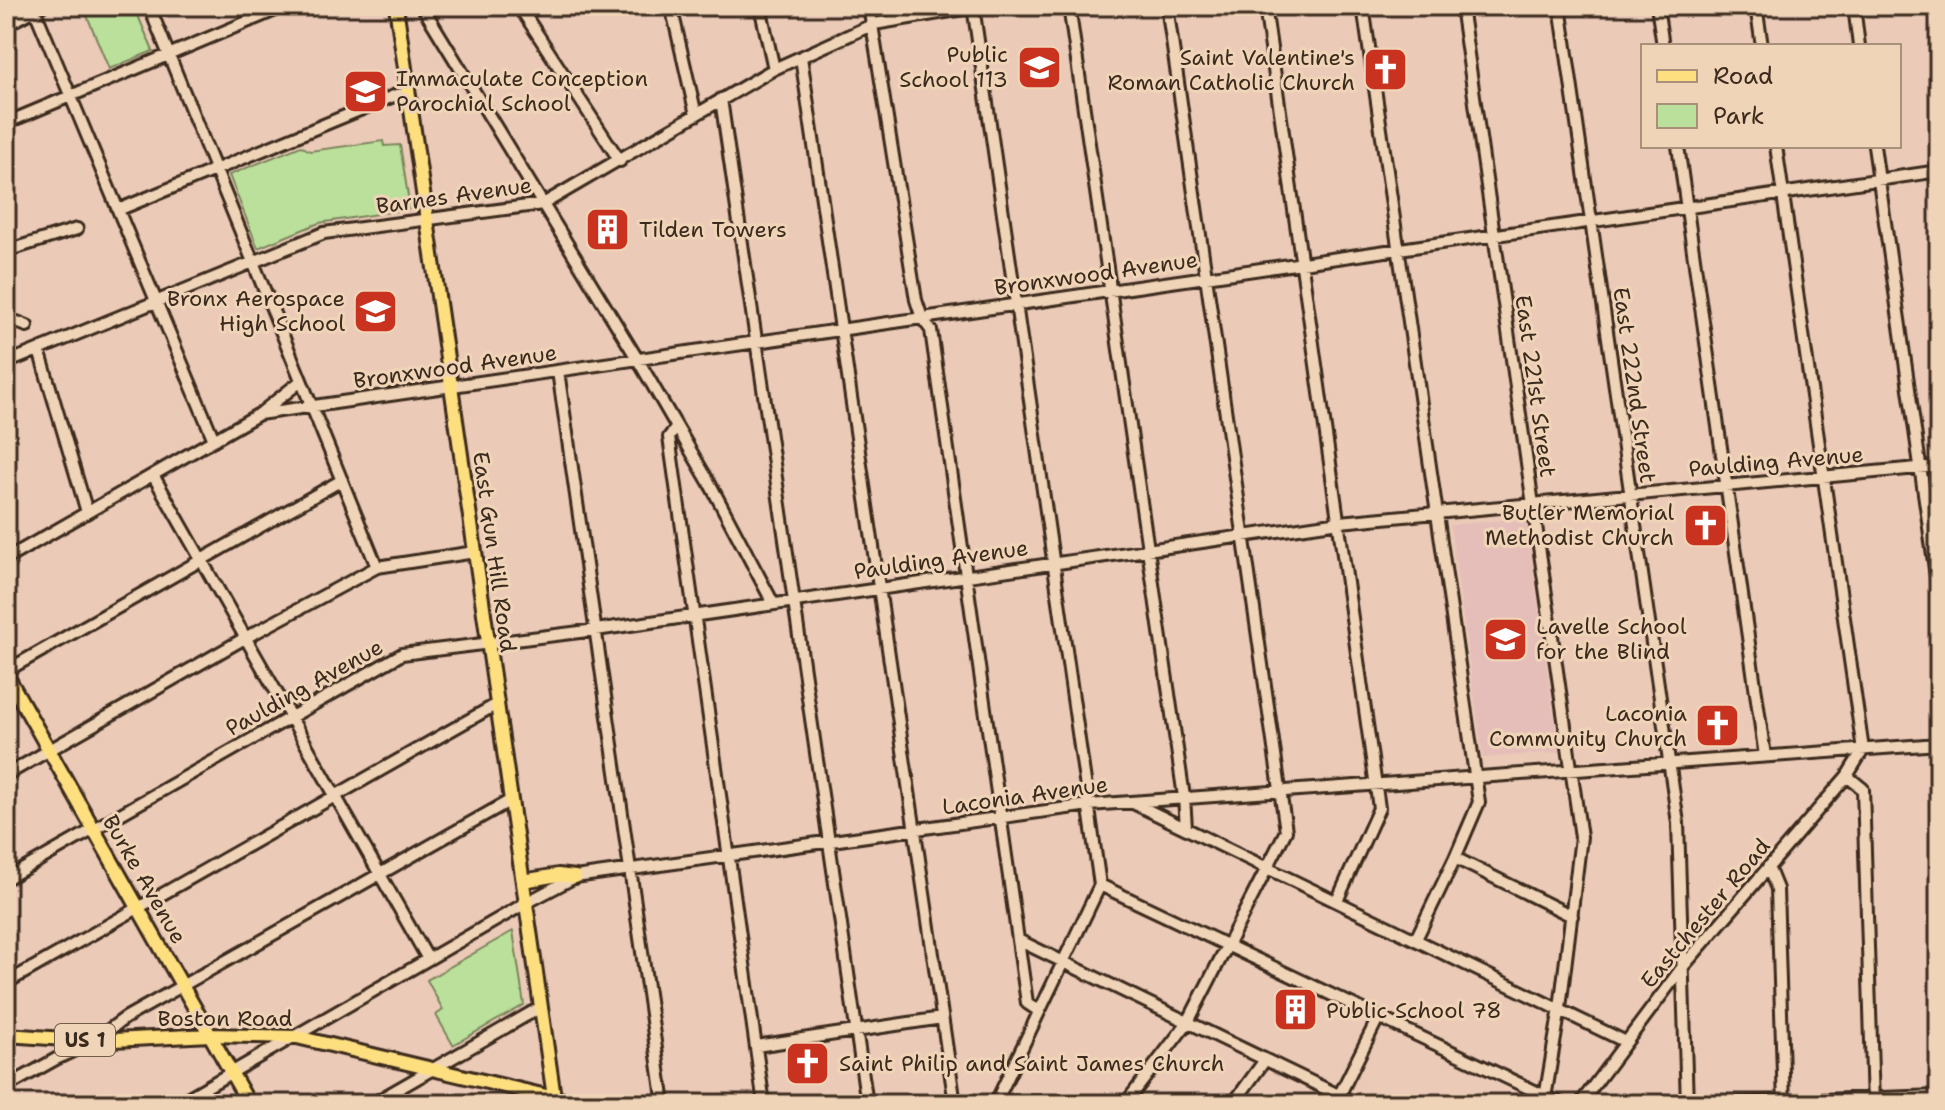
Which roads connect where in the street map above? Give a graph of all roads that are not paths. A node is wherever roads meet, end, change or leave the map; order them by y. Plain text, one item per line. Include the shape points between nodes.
1 (149, 6) edge
2 (285, 6) edge
3 (396, 6) edge
4 (422, 6) edge
5 (545, 6) edge
6 (671, 6) edge
7 (760, 6) edge
8 (869, 6) edge
9 (973, 6) edge
10 (981, 6) edge
11 (1069, 6) edge
12 (1167, 6) edge
13 (1265, 6) edge
14 (1363, 6) edge
15 (1461, 6) edge
16 (1560, 6) edge
17 (1657, 6) edge
18 (1756, 6) edge
19 (1854, 6) edge
20 (37, 7) edge
21 (520, 9) edge
22 (874, 24) junction
23 (6, 25) edge
24 (1663, 44) edge
25 (1762, 44) edge
26 (1859, 44) edge
27 (169, 55) junction
28 (801, 57) junction
29 (774, 69) junction
30 (409, 93) junction
31 (71, 97) junction
32 (721, 99) junction
33 (696, 115) junction
34 (6, 123) edge
35 (1678, 148) edge
36 (1776, 148) edge
37 (1874, 148) edge
38 (620, 161) junction
39 (214, 170) junction
40 (1939, 171) edge
41 (1879, 180) junction
42 (1783, 194) junction
43 (543, 204) junction
44 (1687, 208) junction
45 (118, 210) junction
46 (427, 219) junction
47 (1591, 222) junction
48 (77, 229) dead end
49 (1495, 236) junction
50 (1398, 250) junction
51 (6, 251) edge
52 (252, 262) junction
53 (1303, 263) junction
54 (1207, 277) junction
55 (1111, 291) junction
56 (155, 301) junction
57 (1015, 305) junction
58 (922, 318) junction
59 (6, 324) edge
60 (27, 326) dead end
61 (842, 330) junction
62 (755, 343) junction
63 (39, 350) junction
64 (638, 360) junction
65 (6, 363) edge
66 (558, 371) junction
67 (301, 381) junction
68 (451, 387) junction
69 (311, 406) junction
70 (259, 414) junction
71 (677, 427) junction
72 (214, 440) junction
73 (1939, 466) edge
74 (1920, 468) junction
75 (153, 475) junction
76 (1824, 477) junction
77 (342, 480) junction
78 (1727, 486) junction
79 (1630, 495) junction
80 (1533, 504) junction
81 (87, 512) junction
82 (1436, 513) junction
83 (1340, 522) junction
84 (1245, 536) junction
85 (1148, 550) junction
86 (475, 552) junction
87 (7, 553) edge
88 (201, 560) junction
89 (1054, 563) junction
90 (377, 567) junction
91 (967, 575) junction
92 (880, 588) junction
93 (1939, 597) edge
94 (792, 601) junction
95 (773, 603) junction
96 (693, 616) junction
97 (596, 630) junction
98 (245, 638) junction
99 (489, 643) junction
100 (6, 672) edge
101 (497, 704) junction
102 (290, 717) junction
103 (1939, 744) edge
104 (49, 750) junction
105 (1863, 750) junction
106 (1765, 756) junction
107 (1669, 763) junction
108 (1572, 770) junction
109 (6, 775) edge
110 (1847, 776) junction
111 (1475, 777) junction
112 (1377, 783) junction
113 (1281, 790) junction
114 (335, 796) junction
115 (1184, 797) junction
116 (511, 800) junction
117 (1130, 801) junction
118 (1089, 805) junction
119 (1001, 817) junction
120 (1186, 828) junction
121 (94, 829) junction
122 (915, 830) junction
123 (827, 842) junction
124 (729, 857) junction
125 (1455, 858) junction
126 (1768, 867) junction
127 (1268, 868) junction
128 (630, 871) junction
129 (380, 875) junction
130 (575, 877) junction
131 (6, 879) edge
132 (523, 881) junction
133 (1100, 885) junction
134 (1337, 901) junction
135 (526, 903) junction
136 (139, 908) junction
137 (1572, 916) junction
138 (1416, 939) junction
139 (1018, 940) junction
140 (1228, 945) junction
141 (428, 959) junction
142 (1064, 962) junction
143 (1681, 969) junction
144 (6, 983) edge
145 (183, 986) junction
146 (541, 1007) junction
147 (1560, 1008) junction
148 (1039, 1011) junction
149 (942, 1018) junction
150 (1378, 1018) junction
151 (1188, 1022) junction
152 (854, 1031) junction
153 (6, 1035) edge
154 (210, 1035) junction
155 (297, 1037) junction
156 (94, 1041) junction
157 (1626, 1042) junction
158 (756, 1046) junction
159 (1265, 1060) junction
160 (433, 1068) junction
161 (232, 1074) junction
162 (6, 1087) edge
163 (1939, 1096) edge
164 (1337, 1100) edge
165 (1545, 1101) edge
166 (1873, 1101) edge
167 (552, 1102) edge
168 (1784, 1102) edge
169 (177, 1104) edge
170 (249, 1104) edge
171 (372, 1104) edge
172 (580, 1104) edge
173 (664, 1104) edge
174 (764, 1104) edge
175 (867, 1104) edge
176 (955, 1104) edge
177 (995, 1104) edge
178 (1125, 1104) edge
179 (1233, 1104) edge
180 (1357, 1104) edge
181 (1562, 1104) edge
182 (1580, 1104) edge
183 (1687, 1104) edge
184 (1700, 1104) edge

1 - 27 street
2 - 27 street
3 - 30 main road, East Gun Hill Road
4 - 43 street
5 - 21 street
6 - 33 street
7 - 29 street
8 - 22 street
9 - 10 street, Barnes Avenue
9 - 22 street, Barnes Avenue
9 - 57 street
11 - 55 street
12 - 54 street
13 - 53 street
14 - 50 street
15 - 49 street, East 221st Street
16 - 47 street, East 222nd Street
17 - 24 street
18 - 25 street
19 - 26 street
20 - 23 street
20 - 31 street
21 - 38 street
22 - 28 street, Barnes Avenue
22 - 58 street
27 - 31 street
27 - 39 street
28 - 29 street, Barnes Avenue
28 - 61 street
29 - 32 street, Barnes Avenue
30 - 39 street
30 - 46 main road, East Gun Hill Road
31 - 34 street
31 - 45 street
32 - 33 street, Barnes Avenue
32 - 62 street
33 - 38 street, Barnes Avenue
35 - 44 street
36 - 42 street
37 - 41 street
38 - 43 street, Barnes Avenue
39 - 45 street
39 - 52 street
40 - 41 street, Bronxwood Avenue
41 - 42 street, Bronxwood Avenue
41 - 74 street
42 - 44 street, Bronxwood Avenue
42 - 76 street
43 - 46 street, Barnes Avenue
43 - 64 street
44 - 47 street, Bronxwood Avenue
44 - 78 street
45 - 56 street
46 - 52 street, Barnes Avenue via 324,233
46 - 68 main road, East Gun Hill Road
47 - 49 street, Bronxwood Avenue
47 - 79 street, East 222nd Street
48 - 51 street
49 - 50 street, Bronxwood Avenue
49 - 80 street, East 221st Street
50 - 53 street, Bronxwood Avenue
50 - 82 street
52 - 56 street, Barnes Avenue
52 - 67 street
53 - 54 street, Bronxwood Avenue
53 - 83 street
54 - 55 street, Bronxwood Avenue
54 - 84 street
55 - 57 street, Bronxwood Avenue
55 - 85 street
56 - 63 street, Barnes Avenue
56 - 72 street
57 - 58 street, Bronxwood Avenue
57 - 89 street
58 - 61 street, Bronxwood Avenue
58 - 91 street via 931,330
59 - 60 street
61 - 62 street, Bronxwood Avenue
61 - 92 street
62 - 64 street, Bronxwood Avenue
62 - 94 street
63 - 65 street, Barnes Avenue
63 - 81 street
64 - 66 street, Bronxwood Avenue
64 - 71 street
66 - 68 street, Bronxwood Avenue
66 - 97 street
67 - 69 street
67 - 70 street, Bronxwood Avenue
68 - 69 street, Bronxwood Avenue
68 - 86 main road, East Gun Hill Road
69 - 70 street, Bronxwood Avenue
69 - 77 street
70 - 72 street, Bronxwood Avenue
71 - 95 street
71 - 96 street via 669,437
72 - 75 street, Bronxwood Avenue
73 - 74 street, Paulding Avenue
74 - 76 street, Paulding Avenue
74 - 93 street
75 - 81 street, Bronxwood Avenue
75 - 88 street
76 - 78 street, Paulding Avenue
76 - 105 street
77 - 88 street
77 - 90 street
78 - 79 street, Paulding Avenue
78 - 106 street
79 - 80 street, Paulding Avenue
79 - 107 street, East 222nd Street
80 - 82 street, Paulding Avenue
80 - 108 street, East 221st Street
81 - 87 street, Bronxwood Avenue
82 - 83 street, Paulding Avenue
82 - 111 street
83 - 84 street, Paulding Avenue
83 - 112 street
84 - 85 street, Paulding Avenue
84 - 113 street
85 - 89 street, Paulding Avenue
85 - 115 street
86 - 90 street
86 - 99 main road, East Gun Hill Road
88 - 98 street
88 - 100 street
89 - 91 street, Paulding Avenue
89 - 118 street
90 - 98 street
91 - 92 street, Paulding Avenue
91 - 119 street
92 - 94 street, Paulding Avenue
92 - 122 street
94 - 95 street, Paulding Avenue
94 - 123 street
95 - 96 street, Paulding Avenue
96 - 97 street, Paulding Avenue
96 - 124 street
97 - 99 street, Paulding Avenue
97 - 128 street
98 - 102 street
98 - 104 street
99 - 101 main road, East Gun Hill Road
99 - 102 street, Paulding Avenue via 402,654
100 - 104 main road, Burke Avenue
101 - 114 street
101 - 116 main road, East Gun Hill Road
102 - 114 street
102 - 121 street, Paulding Avenue
103 - 105 street, Laconia Avenue
104 - 109 street
104 - 121 main road, Burke Avenue
105 - 106 street, Laconia Avenue
105 - 110 street, Eastchester Road
106 - 107 street, Laconia Avenue
107 - 108 street, Laconia Avenue
107 - 143 street, East 222nd Street via 1678,823
108 - 111 street, Laconia Avenue
108 - 137 street, East 221st Street via 1581,837
110 - 126 street, Eastchester Road
110 - 166 street via 1863,789
111 - 112 street, Laconia Avenue
111 - 125 street via 1479,805
112 - 113 street, Laconia Avenue
112 - 134 street via 1379,808
113 - 115 street, Laconia Avenue
113 - 127 street via 1286,831
114 - 129 street
114 - 136 street
115 - 117 street, Laconia Avenue
115 - 120 street
116 - 129 street
116 - 132 main road, East Gun Hill Road
117 - 118 street, Laconia Avenue
117 - 120 street
118 - 119 street, Laconia Avenue
118 - 133 street
119 - 122 street, Laconia Avenue
119 - 139 street
120 - 127 street
121 - 131 street, Paulding Avenue
121 - 136 main road, Burke Avenue
122 - 123 street, Laconia Avenue
122 - 149 street
123 - 124 street, Laconia Avenue
123 - 152 street
124 - 128 street, Laconia Avenue
124 - 158 street
125 - 137 street
125 - 138 street
126 - 143 street, Eastchester Road
126 - 168 street via 1777,889
127 - 134 street
127 - 140 street
128 - 130 street, Laconia Avenue
128 - 173 street
129 - 141 street
129 - 145 street
130 - 132 main road
130 - 135 street, Laconia Avenue
132 - 135 main road, East Gun Hill Road
133 - 140 street
133 - 142 street
134 - 138 street
135 - 141 street, Laconia Avenue
135 - 146 main road, East Gun Hill Road
136 - 144 street
136 - 145 main road, Burke Avenue
137 - 147 street, East 221st Street
138 - 147 street
139 - 142 street
139 - 148 street via 1027,1003
140 - 150 street
140 - 151 street
141 - 155 street, Laconia Avenue
142 - 148 street
142 - 151 street
143 - 157 street, Eastchester Road
143 - 183 street, East 222nd Street
145 - 154 main road, Burke Avenue
145 - 156 street
146 - 160 street
146 - 167 main road, East Gun Hill Road
147 - 157 street
147 - 165 street, East 221st Street
148 - 177 street
149 - 152 street
149 - 176 street
150 - 164 street
150 - 165 street
151 - 159 street
151 - 178 street
152 - 158 street
152 - 175 street
153 - 156 main road, Boston Road / US 1
154 - 155 main road, Boston Road / US 1
154 - 156 main road, Boston Road / US 1
154 - 161 main road, Burke Avenue
155 - 160 main road, Boston Road / US 1
155 - 161 street, Laconia Avenue
156 - 162 street
157 - 182 street, Eastchester Road
158 - 174 street
159 - 164 street
159 - 179 street
160 - 167 main road, Boston Road / US 1
160 - 171 street
161 - 169 street, Laconia Avenue
161 - 170 main road, Burke Avenue
163 - 166 street
164 - 180 street
165 - 181 street
166 - 168 street
167 - 172 main road, Boston Road / US 1
168 - 184 street

